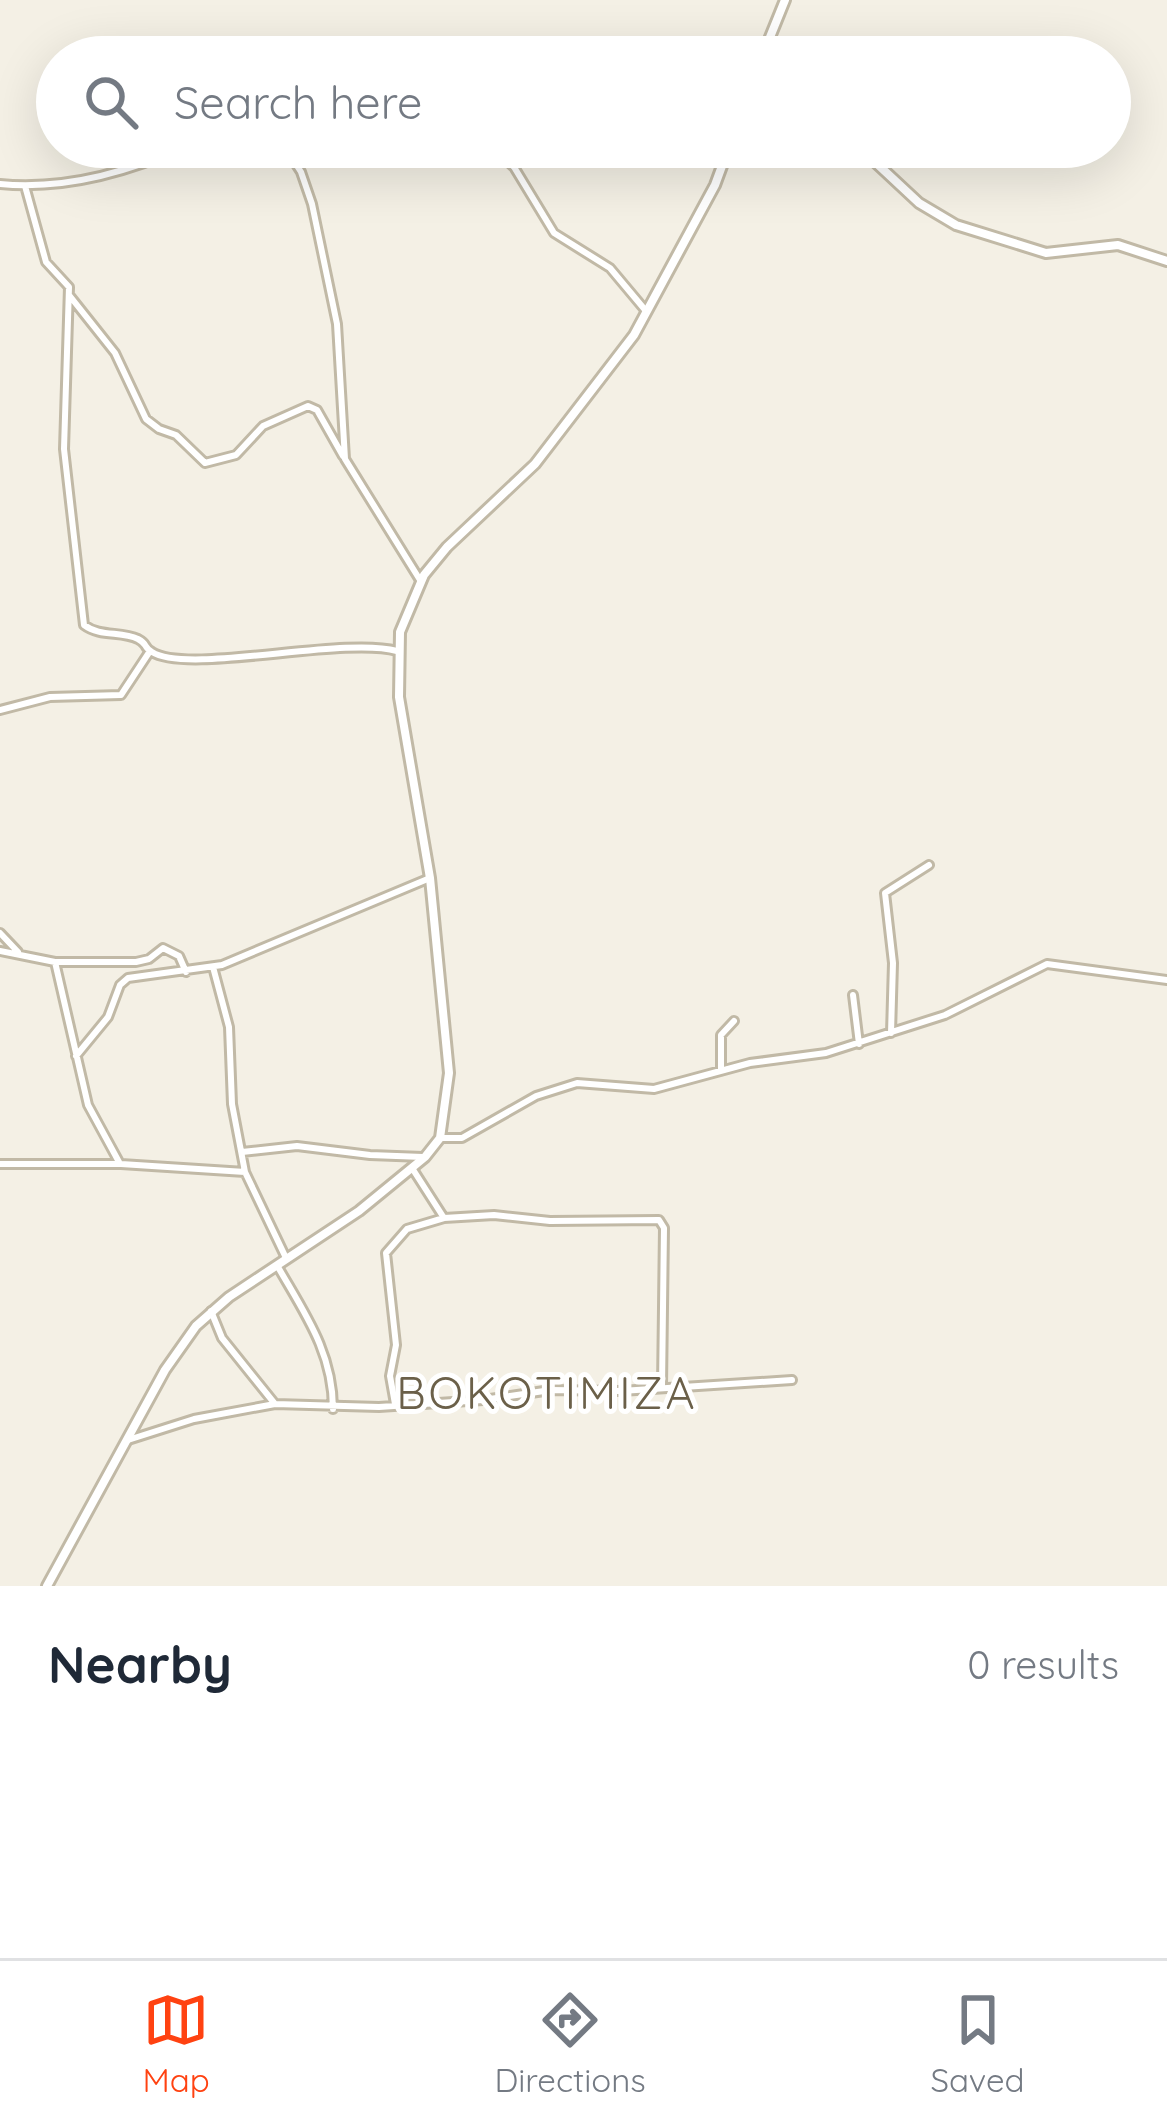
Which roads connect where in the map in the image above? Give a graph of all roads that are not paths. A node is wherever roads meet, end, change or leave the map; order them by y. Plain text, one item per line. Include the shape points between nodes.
1 (784, 0) edge
2 (770, 36) edge
3 (125, 168) edge
4 (298, 168) edge
5 (515, 168) edge
6 (721, 168) edge
7 (882, 168) edge
8 (0, 184) edge
9 (25, 186) junction
10 (1167, 261) edge
11 (68, 295) junction
12 (648, 314) junction
13 (345, 459) junction
14 (421, 580) junction
15 (150, 651) junction
16 (398, 652) junction
17 (0, 710) edge
18 (929, 865) dead end
19 (430, 878) junction
20 (0, 933) edge
21 (0, 951) edge
22 (19, 953) junction
23 (55, 962) junction
24 (213, 967) junction
25 (186, 972) junction
26 (1167, 980) edge
27 (853, 995) dead end
28 (734, 1021) dead end
29 (891, 1034) junction
30 (859, 1043) junction
31 (76, 1056) junction
32 (721, 1070) junction
33 (440, 1138) junction
34 (242, 1152) junction
35 (425, 1157) junction
36 (0, 1164) edge
37 (121, 1164) junction
38 (412, 1168) junction
39 (245, 1172) junction
40 (445, 1218) junction
41 (283, 1264) junction
42 (211, 1311) junction
43 (792, 1380) dead end
44 (662, 1388) junction
45 (275, 1404) junction
46 (395, 1405) junction
47 (333, 1409) junction
48 (128, 1440) junction
49 (46, 1586) edge

1 - 2 street
3 - 9 street
4 - 13 street via 337,324
5 - 12 street via 554,233 610,268
6 - 12 street
7 - 10 street via 956,225 1046,253 1118,245
8 - 9 street
9 - 11 street via 46,262 67,281
11 - 13 street via 115,353 146,418 196,459 236,455 263,426 308,406
11 - 15 street via 64,449 82,620
12 - 14 street via 535,464
13 - 14 street
14 - 16 street
15 - 16 street via 216,658
15 - 17 street via 121,694 50,697
16 - 19 street
18 - 29 street via 885,891
19 - 24 street
19 - 33 street via 449,1073
20 - 22 street
21 - 22 street
22 - 23 street
23 - 25 street via 144,961 164,948
23 - 31 street
24 - 25 street
24 - 34 street
25 - 31 street via 123,981 108,1017
26 - 29 street via 1047,964
27 - 30 street
28 - 32 street via 721,1036
29 - 30 street
30 - 32 street
31 - 37 street via 88,1106
32 - 33 street via 654,1089 577,1083 462,1138
33 - 35 street
34 - 35 street via 297,1146
34 - 39 street
35 - 38 street
36 - 37 street
37 - 39 street
38 - 40 street
38 - 41 street
39 - 41 street
40 - 44 street via 659,1220
40 - 46 street via 407,1229 386,1253
41 - 42 street
41 - 47 street via 322,1342
42 - 45 street via 222,1338
42 - 48 street via 165,1370
43 - 44 street
44 - 46 street
45 - 47 street
45 - 48 street
46 - 47 street
48 - 49 street

